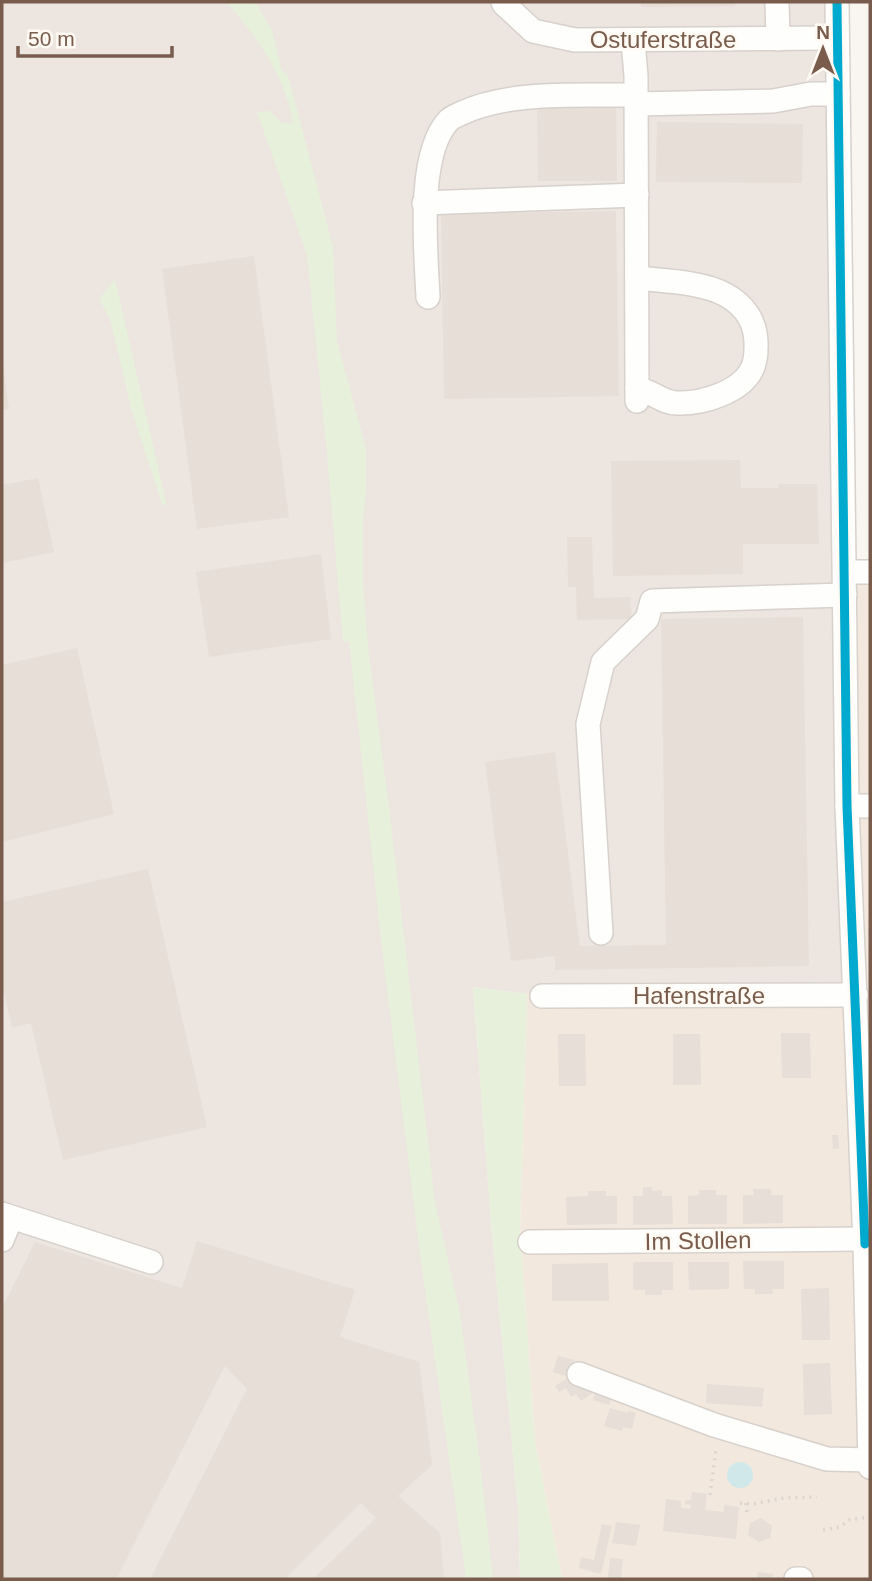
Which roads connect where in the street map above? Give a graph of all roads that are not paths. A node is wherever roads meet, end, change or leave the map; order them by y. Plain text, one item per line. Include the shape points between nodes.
1 (503, 2) edge
2 (778, 2) edge
3 (837, 2) edge
4 (837, 38) junction
5 (778, 39) junction
6 (633, 40) junction
7 (838, 94) junction
8 (637, 99) junction
9 (637, 195) junction
10 (424, 203) junction
11 (637, 278) junction
12 (428, 297) dead end
13 (845, 572) junction
14 (870, 572) edge
15 (845, 595) junction
16 (847, 806) junction
17 (870, 806) edge
18 (601, 933) dead end
19 (856, 995) junction
20 (542, 996) dead end
21 (7, 1216) edge
22 (2, 1240) edge
23 (530, 1242) dead end
24 (867, 1242) edge
25 (151, 1262) dead end
26 (579, 1374) dead end
27 (870, 1460) edge
28 (870, 1467) edge
29 (796, 1579) edge
30 (802, 1579) edge

1 - 6 street, Ostuferstraße via 533,31 575,40
2 - 5 street
3 - 4 street
4 - 5 street, Ostuferstraße
4 - 7 street
5 - 6 street, Ostuferstraße
6 - 8 street
7 - 8 street via 773,101
7 - 13 street
8 - 9 street
8 - 10 street via 536,96 476,106 450,118 433,152
9 - 10 street
9 - 11 street
10 - 12 street
11 - 11 street via 638,395 643,390 664,401 693,402 732,389 752,369 757,336 743,307 706,287
13 - 14 street
13 - 15 street
15 - 16 street
15 - 18 street via 652,601 647,619 603,662 589,724
16 - 17 street
16 - 19 street
19 - 20 street, Hafenstraße
19 - 24 street
21 - 22 street
21 - 25 street
23 - 24 street, Im Stollen
24 - 27 street
26 - 27 street via 719,1426 827,1459
27 - 28 street
29 - 30 street

